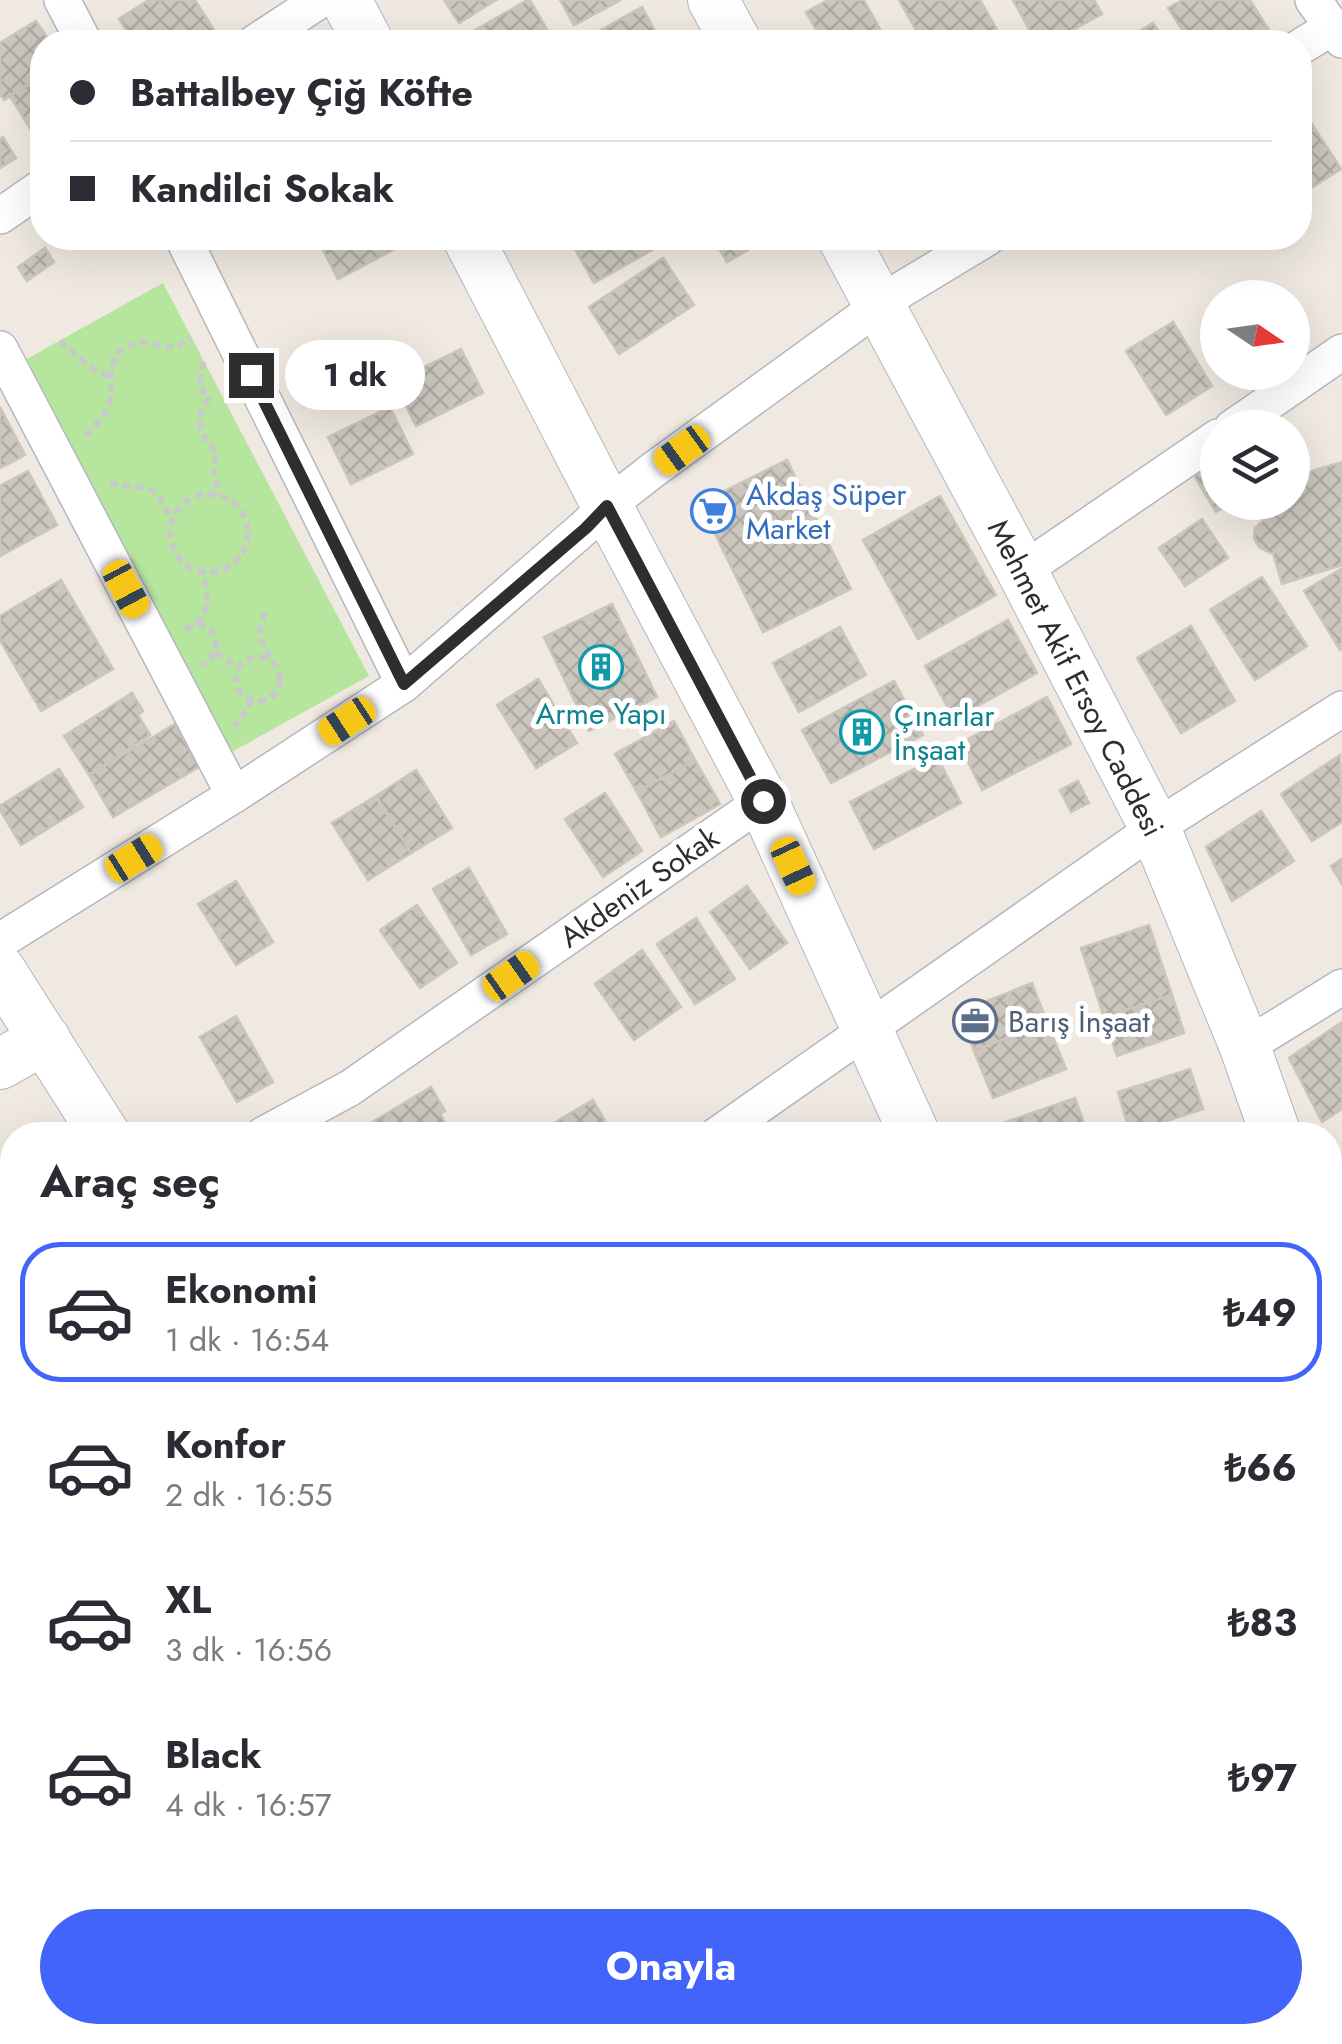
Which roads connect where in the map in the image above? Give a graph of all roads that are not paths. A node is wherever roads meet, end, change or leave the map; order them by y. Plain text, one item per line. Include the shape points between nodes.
1 (62, 0) edge
2 (320, 0) edge
3 (346, 0) edge
4 (725, 9) edge
5 (78, 30) edge
6 (274, 30) edge
7 (362, 30) edge
8 (752, 30) edge
9 (30, 195) edge
10 (0, 216) edge
11 (190, 250) edge
12 (474, 250) edge
13 (853, 250) edge
14 (877, 250) edge
15 (968, 250) edge
16 (891, 298) junction
17 (0, 349) edge
18 (1342, 352) edge
19 (1258, 410) edge
20 (1200, 449) edge
21 (607, 506) junction
22 (1031, 565) junction
23 (404, 684) junction
24 (1342, 709) edge
25 (234, 794) junction
26 (763, 801) junction
27 (1164, 822) junction
28 (0, 941) edge
29 (0, 970) edge
30 (1342, 987) edge
31 (869, 1030) junction
32 (44, 1040) junction
33 (1253, 1042) junction
34 (0, 1064) edge
35 (98, 1122) edge
36 (287, 1122) edge
37 (737, 1122) edge
38 (909, 1122) edge
39 (1273, 1122) edge
40 (1291, 1122) edge

1 - 5 street
2 - 6 street
3 - 7 street
4 - 8 street
9 - 10 street
11 - 23 street
12 - 21 street
13 - 16 street, Mehmet Akif Ersoy Caddesi
14 - 16 street, Mehmet Akif Ersoy Caddesi
15 - 16 street
16 - 21 street
16 - 22 street, Mehmet Akif Ersoy Caddesi
17 - 25 street
18 - 19 street
20 - 22 street
21 - 23 street
21 - 26 street
22 - 27 street, Mehmet Akif Ersoy Caddesi
23 - 25 street
24 - 27 street
25 - 28 street
26 - 31 street
26 - 36 street, Akdeniz Sokak via 350,1088
27 - 31 street
27 - 33 street, Mehmet Akif Ersoy Caddesi
29 - 32 street
30 - 33 street
31 - 37 street
31 - 38 street
32 - 34 street
32 - 35 street
33 - 39 street, Mehmet Akif Ersoy Caddesi
33 - 40 street, Mehmet Akif Ersoy Caddesi

